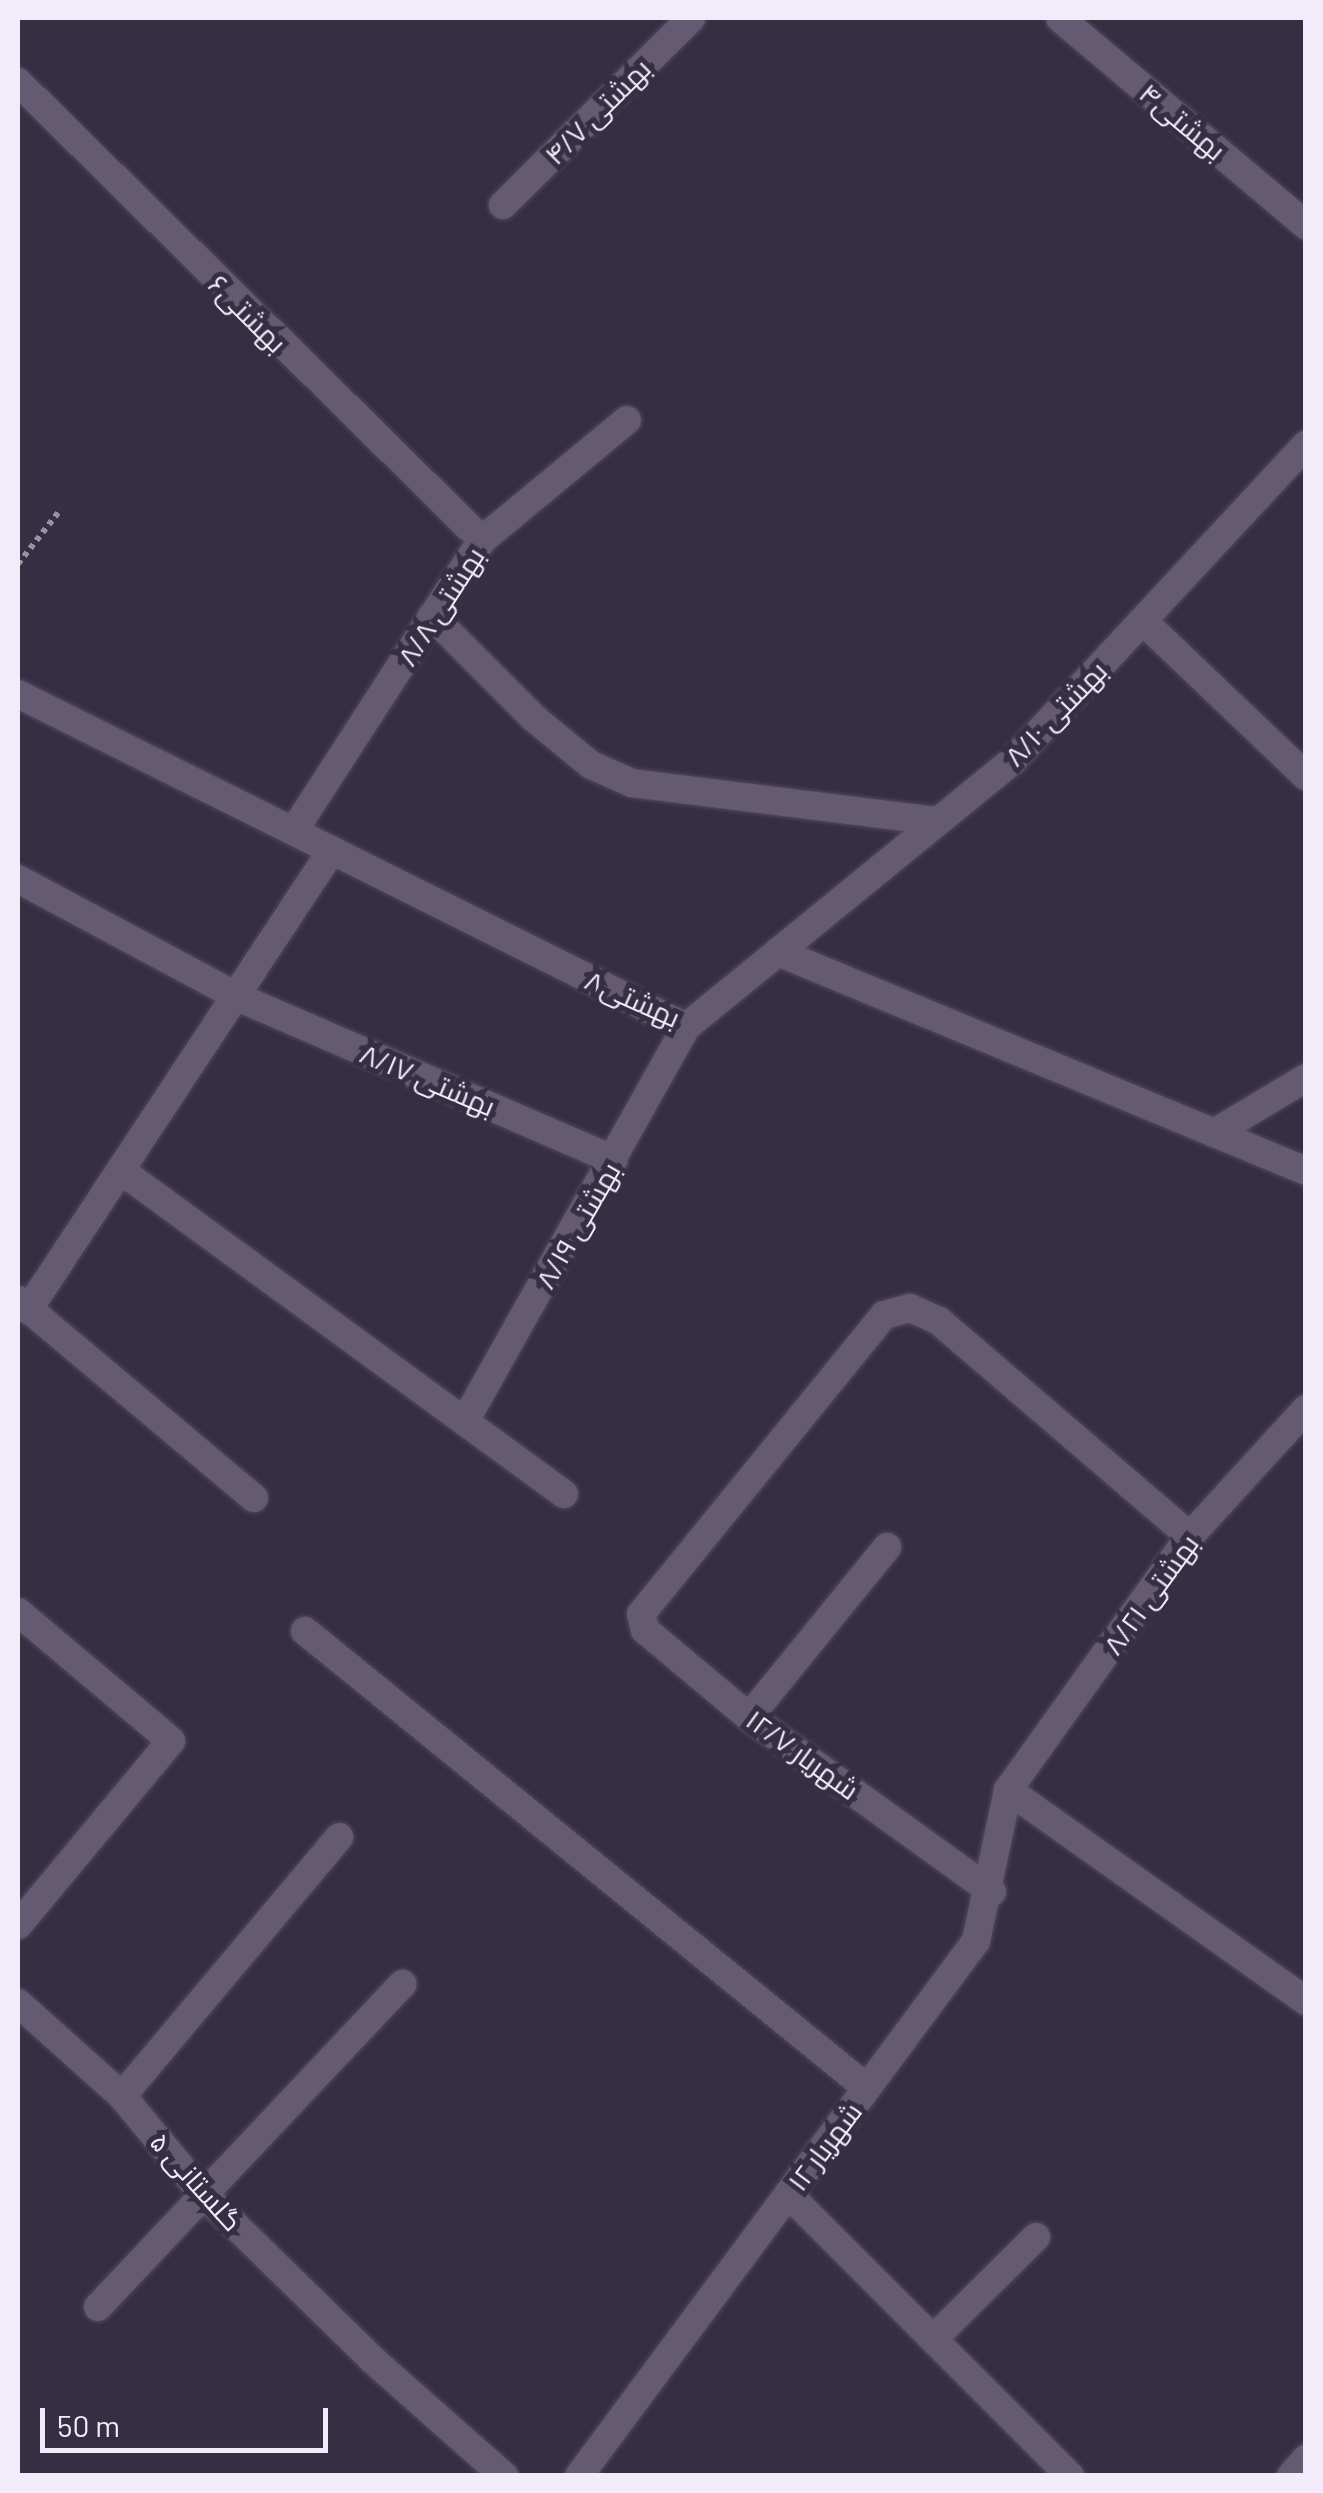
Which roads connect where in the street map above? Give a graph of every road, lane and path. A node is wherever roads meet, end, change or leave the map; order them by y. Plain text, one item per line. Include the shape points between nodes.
1 (691, 18) edge
2 (1060, 18) edge
3 (18, 82) edge
4 (503, 204) dead end
5 (1306, 225) edge
6 (627, 420) dead end
7 (1306, 445) edge
8 (61, 509) dead end
9 (482, 540) junction
10 (18, 564) edge
11 (432, 616) junction
12 (1143, 620) junction
13 (18, 694) edge
14 (1306, 776) edge
15 (938, 822) junction
16 (296, 829) junction
17 (332, 850) junction
18 (18, 879) edge
19 (778, 952) junction
20 (242, 999) junction
21 (686, 1027) junction
22 (1306, 1078) edge
23 (1214, 1133) junction
24 (614, 1160) junction
25 (1306, 1171) edge
26 (124, 1172) junction
27 (23, 1305) edge
28 (1306, 1410) edge
29 (465, 1422) junction
30 (564, 1494) dead end
31 (254, 1498) dead end
32 (1190, 1536) junction
33 (886, 1547) dead end
34 (18, 1612) edge
35 (306, 1631) dead end
36 (750, 1716) junction
37 (1008, 1790) junction
38 (338, 1838) dead end
39 (992, 1892) junction
40 (18, 1924) edge
41 (402, 1984) dead end
42 (1306, 2001) edge
43 (18, 2004) edge
44 (867, 2088) junction
45 (122, 2096) junction
46 (203, 2194) junction
47 (788, 2194) junction
48 (1036, 2237) dead end
49 (98, 2308) dead end
50 (934, 2339) junction
51 (1306, 2459) edge
52 (504, 2476) edge
53 (579, 2476) edge
54 (1070, 2476) edge
55 (1291, 2476) edge

1 - 4 street, بهشتی ۴/۷
2 - 5 street, بهشتی۴
3 - 9 street, بهشتی۶
6 - 9 street, بهشتی ۸/۸
7 - 12 street, بهشتی ۸/۱۰
8 - 10 path
9 - 11 street, بهشتی ۸/۸
11 - 15 street via 535,719 591,765 632,783
11 - 16 street, بهشتی ۸/۸
12 - 14 street
12 - 15 street, بهشتی ۸/۱۰ via 1013,760
13 - 16 street, بهشتی۸
15 - 19 street, بهشتی ۸/۱۰
16 - 17 street, بهشتی۸
17 - 20 street
17 - 21 street, بهشتی۸
18 - 20 street, بهشتی ۸/۱۷
19 - 21 street, بهشتی۸
19 - 23 street
20 - 24 street, بهشتی ۸/۱۷
20 - 26 street
21 - 24 street, بهشتی ۸/۱۹
22 - 23 street
23 - 25 street
24 - 29 street, بهشتی ۸/۱۹
26 - 27 street
26 - 29 street
27 - 31 street
28 - 32 street, بهشتی ۸/۲۱
29 - 30 street
32 - 36 street, شهریار ۱۲/۷ via 940,1321 910,1308 884,1314 650,1600 645,1630
32 - 37 street, بهشتی ۸/۲۱
33 - 36 street
34 - 40 street via 171,1741
35 - 44 street
36 - 39 street, شهریار ۱۲/۷
37 - 39 street, شهریار ۱۲
37 - 42 street
38 - 45 street
39 - 44 street, شهریار ۱۲ via 976,1942
41 - 46 street
43 - 45 street, گلستانی ۵
44 - 47 street, شهریار ۱۲
45 - 46 street, گلستانی ۵
46 - 49 street
46 - 52 street, گلستانی ۵
47 - 50 street
47 - 53 street, شهریار ۱۲
48 - 50 street
50 - 54 street
51 - 55 street

